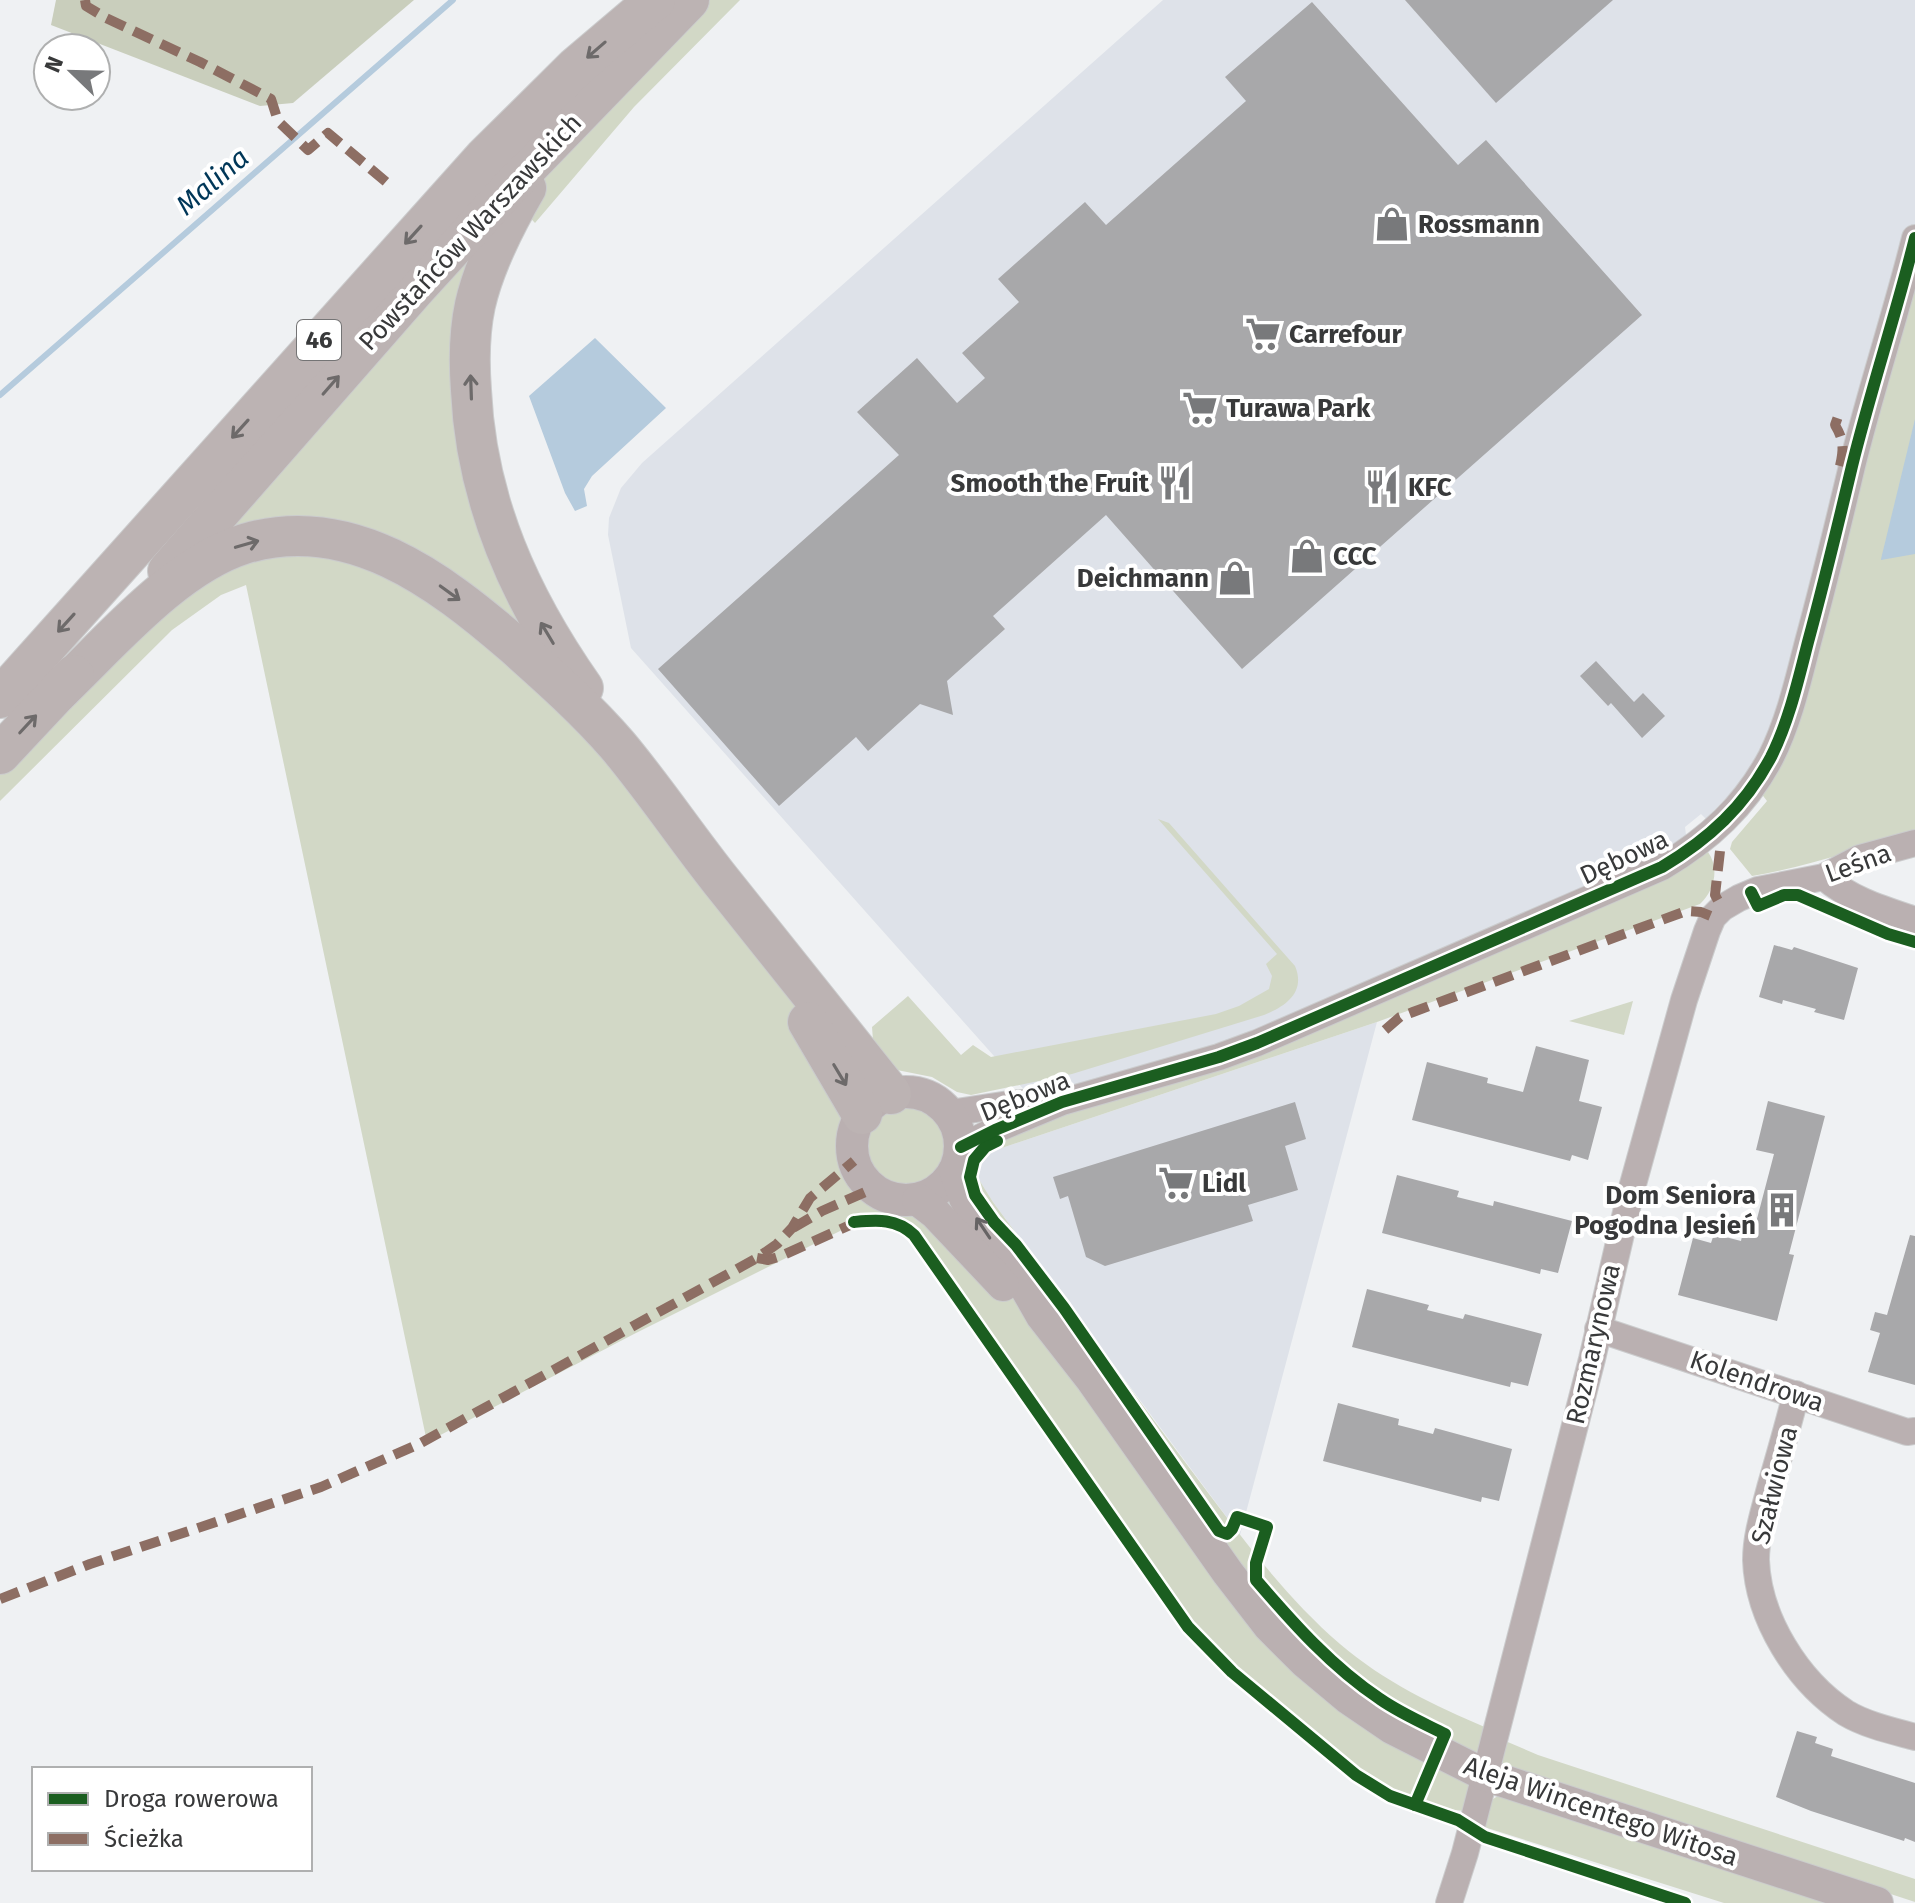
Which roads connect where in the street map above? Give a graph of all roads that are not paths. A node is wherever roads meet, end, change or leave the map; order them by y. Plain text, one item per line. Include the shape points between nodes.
1 (655, 0) edge
2 (689, 0) edge
3 (554, 138) junction
4 (1915, 238) edge
5 (56, 694) junction
6 (0, 698) edge
7 (618, 746) junction
8 (0, 754) edge
9 (1915, 843) edge
10 (1824, 877) junction
11 (1713, 917) joint
12 (1915, 920) edge
13 (1062, 1102) junction
14 (877, 1104) junction
15 (950, 1113) junction
16 (958, 1159) junction
17 (918, 1200) junction
18 (1042, 1316) junction
19 (1598, 1329) junction
20 (1796, 1394) junction
21 (1915, 1431) edge
22 (1915, 1737) edge
23 (1485, 1775) junction
24 (1449, 1903) edge
25 (1877, 1903) edge

1 -> 6 main road, Powstańców Warszawskich / 46 via 576,67 484,158
2 - 3 main road, Powstańców Warszawskich / 46
5 -> 3 main road, Powstańców Warszawskich / 46
7 -> 3 main road via 517,577 492,513 472,414 475,305 489,262
4 - 13 street, Dębowa via 1790,707 1771,757 1737,809 1703,841 1662,867 1334,1011 1219,1057
5 -> 7 main road via 187,572 246,544 315,536 383,554 442,586 553,680
8 -> 5 main road, Powstańców Warszawskich / 46
7 - 14 main road via 762,933
9 - 10 street, Leśna via 1860,858
10 - 11 street, Leśna via 1758,890
10 - 12 street via 1859,900
11 - 19 street, Rozmarynowa via 1664,1069
13 - 15 street, Dębowa
13 - 16 street, Dębowa via 995,1130
14 - 15 street via 908,1091 924,1094
14 - 17 street via 854,1129 854,1161 872,1189 902,1201
15 - 16 street via 958,1129
16 - 17 street via 940,1189
18 -> 16 street, Aleja Wincentego Witosa via 972,1212
17 - 18 street, Aleja Wincentego Witosa
18 - 23 street, Aleja Wincentego Witosa via 1269,1626 1368,1713
19 - 20 street, Kolendrowa
19 - 23 street, Rozmarynowa
20 - 21 street, Kolendrowa
20 - 22 street, Szałwiowa via 1761,1524 1756,1559 1761,1599 1794,1662 1819,1690 1847,1713
23 - 24 street, Rozmarynowa
23 - 25 street, Aleja Wincentego Witosa

